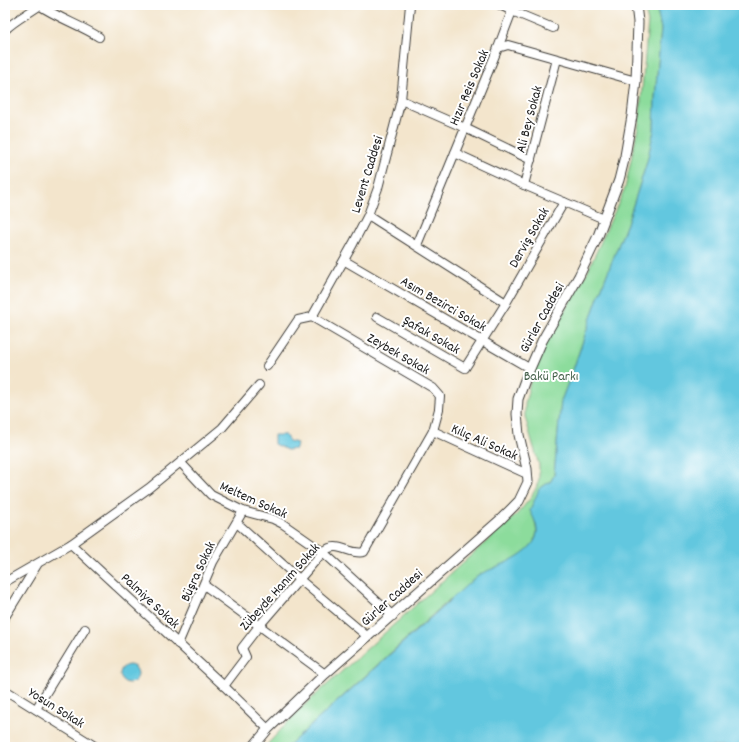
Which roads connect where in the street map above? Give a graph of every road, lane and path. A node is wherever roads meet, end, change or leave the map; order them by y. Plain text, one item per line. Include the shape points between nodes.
1 (39, 5) edge
2 (410, 5) edge
3 (500, 5) edge
4 (636, 5) edge
5 (512, 11) junction
6 (553, 28) dead end
7 (5, 30) edge
8 (99, 37) dead end
9 (498, 48) junction
10 (558, 59) junction
11 (636, 81) junction
12 (401, 100) junction
13 (465, 128) junction
14 (455, 153) junction
15 (531, 160) junction
16 (524, 186) junction
17 (564, 202) junction
18 (368, 215) junction
19 (604, 219) junction
20 (417, 245) junction
21 (345, 261) junction
22 (506, 303) junction
23 (312, 317) junction
24 (378, 317) dead end
25 (483, 341) junction
26 (267, 366) dead end
27 (529, 368) junction
28 (259, 384) dead end
29 (433, 431) junction
30 (181, 463) junction
31 (527, 474) junction
32 (243, 510) junction
33 (236, 523) junction
34 (71, 544) junction
35 (323, 552) junction
36 (38, 563) junction
37 (299, 579) junction
38 (5, 582) edge
39 (204, 585) junction
40 (393, 616) junction
41 (5, 617) edge
42 (259, 626) junction
43 (85, 629) dead end
44 (368, 637) junction
45 (178, 644) junction
46 (325, 674) junction
47 (224, 686) junction
48 (5, 690) edge
49 (36, 709) junction
50 (268, 729) junction
51 (96, 747) edge
52 (253, 747) edge

1 - 7 street
1 - 8 street
2 - 12 street, Levent Caddesi
3 - 5 street
4 - 11 street, Gürler Caddesi
5 - 6 street
5 - 9 street
9 - 10 street, Hızır Reis Sokak via 508,45
9 - 13 street, Hızır Reis Sokak
10 - 11 street, Hızır Reis Sokak
10 - 15 street, Ali Bey Sokak
11 - 19 street, Gürler Caddesi via 625,156
12 - 13 street
12 - 18 street, Levent Caddesi via 378,188
13 - 14 street, Hızır Reis Sokak
13 - 15 street
14 - 16 street
14 - 20 street, Hızır Reis Sokak
15 - 16 street, Ali Bey Sokak
16 - 17 street
17 - 19 street, Derviş Sokak
17 - 22 street, Derviş Sokak
18 - 20 street
18 - 21 street, Levent Caddesi
19 - 27 street, Gürler Caddesi via 579,276
20 - 22 street
21 - 23 street, Levent Caddesi
21 - 25 street, Asım Bezirci Sokak
22 - 25 street, Derviş Sokak
23 - 26 street via 298,320
23 - 29 street, Zeybek Sokak via 433,388 440,396
24 - 25 street, Şafak Sokak via 466,368
25 - 27 street, Asım Bezirci Sokak
27 - 31 street, Gürler Caddesi via 518,399 517,414
28 - 30 street via 222,428
29 - 31 street, Kılıç Ali Sokak
29 - 35 street, Zübeyde Hanım Sokak via 364,552 358,554 334,547
30 - 32 street, Meltem Sokak via 211,495
30 - 34 street
31 - 40 street, Gürler Caddesi via 528,482 515,506
32 - 33 street, Büşra Sokak
32 - 35 street, Meltem Sokak via 283,524
33 - 37 street
33 - 39 street, Büşra Sokak via 213,562
34 - 36 street
34 - 45 street, Palmiye Sokak
35 - 37 street, Zübeyde Hanım Sokak
35 - 40 street, Meltem Sokak
36 - 38 street
36 - 41 street
37 - 42 street, Zübeyde Hanım Sokak
37 - 44 street
39 - 42 street
39 - 45 street, Büşra Sokak
40 - 44 street, Gürler Caddesi
42 - 46 street
42 - 47 street, Zübeyde Hanım Sokak via 242,648 246,657
43 - 49 street
44 - 46 street, Gürler Caddesi
45 - 47 street, Palmiye Sokak
46 - 50 street, Gürler Caddesi
47 - 50 street, Palmiye Sokak
48 - 49 street, Yosun Sokak
49 - 51 street, Yosun Sokak
50 - 52 street, Gürler Caddesi

